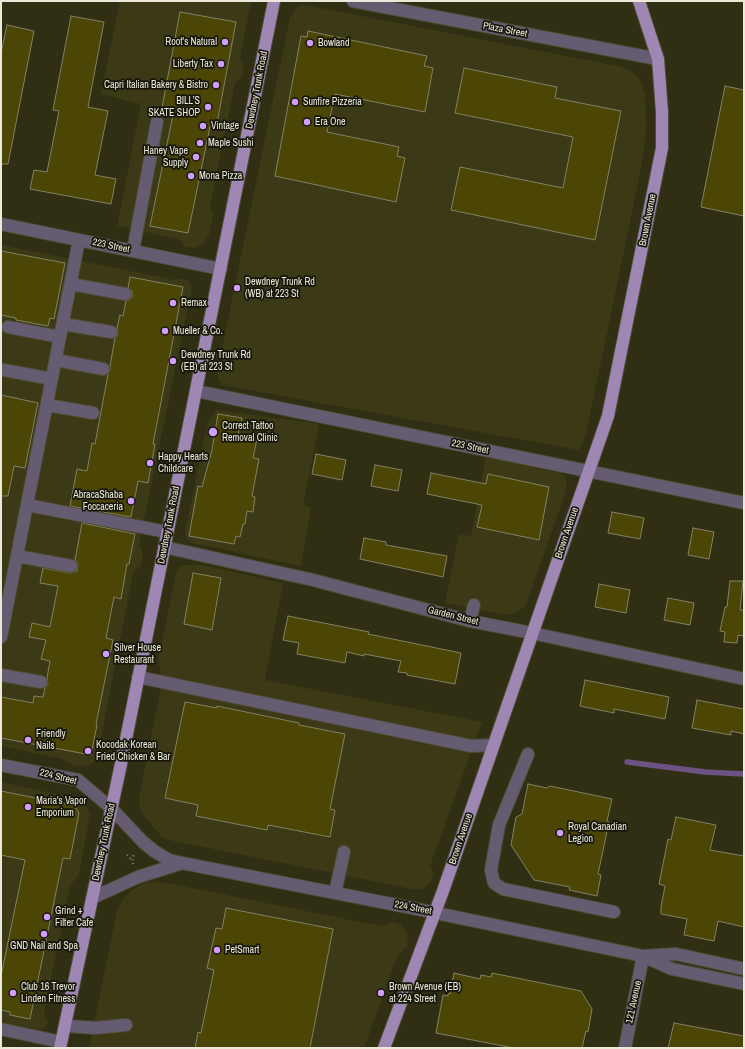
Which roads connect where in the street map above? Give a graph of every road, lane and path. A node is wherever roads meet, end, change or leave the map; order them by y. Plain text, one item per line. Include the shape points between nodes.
1 (274, 1) edge
2 (353, 1) edge
3 (639, 1) edge
4 (381, 4) edge
5 (658, 59) junction
6 (157, 122) dead end
7 (1, 224) edge
8 (79, 240) junction
9 (132, 251) junction
10 (221, 269) junction
11 (71, 284) junction
12 (125, 294) dead end
13 (63, 324) junction
14 (8, 327) dead end
15 (111, 332) dead end
16 (60, 337) junction
17 (56, 360) junction
18 (103, 369) dead end
19 (4, 370) dead end
20 (52, 379) junction
21 (196, 391) junction
22 (47, 405) junction
23 (93, 413) dead end
24 (589, 471) junction
25 (744, 503) edge
26 (27, 504) junction
27 (168, 532) junction
28 (164, 547) junction
29 (17, 556) junction
30 (71, 566) dead end
31 (474, 605) dead end
32 (470, 621) junction
33 (532, 632) junction
34 (1, 637) edge
35 (1, 675) edge
36 (138, 677) junction
37 (744, 678) edge
38 (41, 682) dead end
39 (494, 745) junction
40 (528, 754) dead end
41 (1, 765) edge
42 (111, 808) junction
43 (135, 850) dead end
44 (344, 852) dead end
45 (127, 855) dead end
46 (132, 861) junction
47 (182, 863) junction
48 (133, 869) dead end
49 (335, 893) junction
50 (92, 898) junction
51 (614, 912) dead end
52 (435, 913) junction
53 (644, 956) junction
54 (744, 969) edge
55 (744, 984) edge
56 (126, 1025) dead end
57 (66, 1026) junction
58 (1, 1029) edge
59 (61, 1045) edge
60 (384, 1048) edge
61 (625, 1048) edge

1 - 10 main road, Dewdney Trunk Road
2 - 4 street, Plaza Street
3 - 5 main road, Brown Avenue
4 - 5 street, Plaza Street
5 - 24 main road, Brown Avenue via 662,148 608,416
6 - 9 street
7 - 8 street, 223 Street
8 - 9 street, 223 Street
8 - 11 street
9 - 10 street, 223 Street
10 - 21 main road, Dewdney Trunk Road
11 - 12 street
11 - 13 street
13 - 15 street
13 - 16 street
14 - 16 street
16 - 17 street
17 - 18 street
17 - 20 street
19 - 20 street
20 - 22 street
21 - 24 street, 223 Street
21 - 27 main road, Dewdney Trunk Road
22 - 23 street
22 - 26 street
24 - 25 street, 223 Street
24 - 33 main road, Brown Avenue
26 - 27 street
26 - 29 street
27 - 28 main road, Dewdney Trunk Road
28 - 32 street, Garden Street via 312,580
28 - 36 main road, Dewdney Trunk Road
29 - 30 street
29 - 34 street
31 - 32 street
32 - 33 street, Garden Street
33 - 37 street, Garden Street
33 - 39 main road, Brown Avenue
35 - 38 street
36 - 39 street via 471,746
36 - 42 main road, Dewdney Trunk Road
39 - 52 main road, Brown Avenue
40 - 51 street via 499,826 491,870 494,883 503,890
41 - 42 street, 224 Street via 78,780
42 - 47 street, 224 Street via 154,851 169,860
42 - 50 main road, Dewdney Trunk Road
43 - 46 path
44 - 49 street
45 - 46 path
46 - 48 path
47 - 49 street, 224 Street
47 - 50 street, 224 Street via 138,877
49 - 52 street, 224 Street
50 - 57 main road, Dewdney Trunk Road
52 - 53 street, 224 Street
52 - 60 main road, Brown Avenue
53 - 54 street, 224 Street via 676,954
53 - 55 street, 224 Street via 672,969
53 - 61 street, 121 Avenue
56 - 57 street via 96,1028
57 - 59 main road, Dewdney Trunk Road
58 - 59 street

